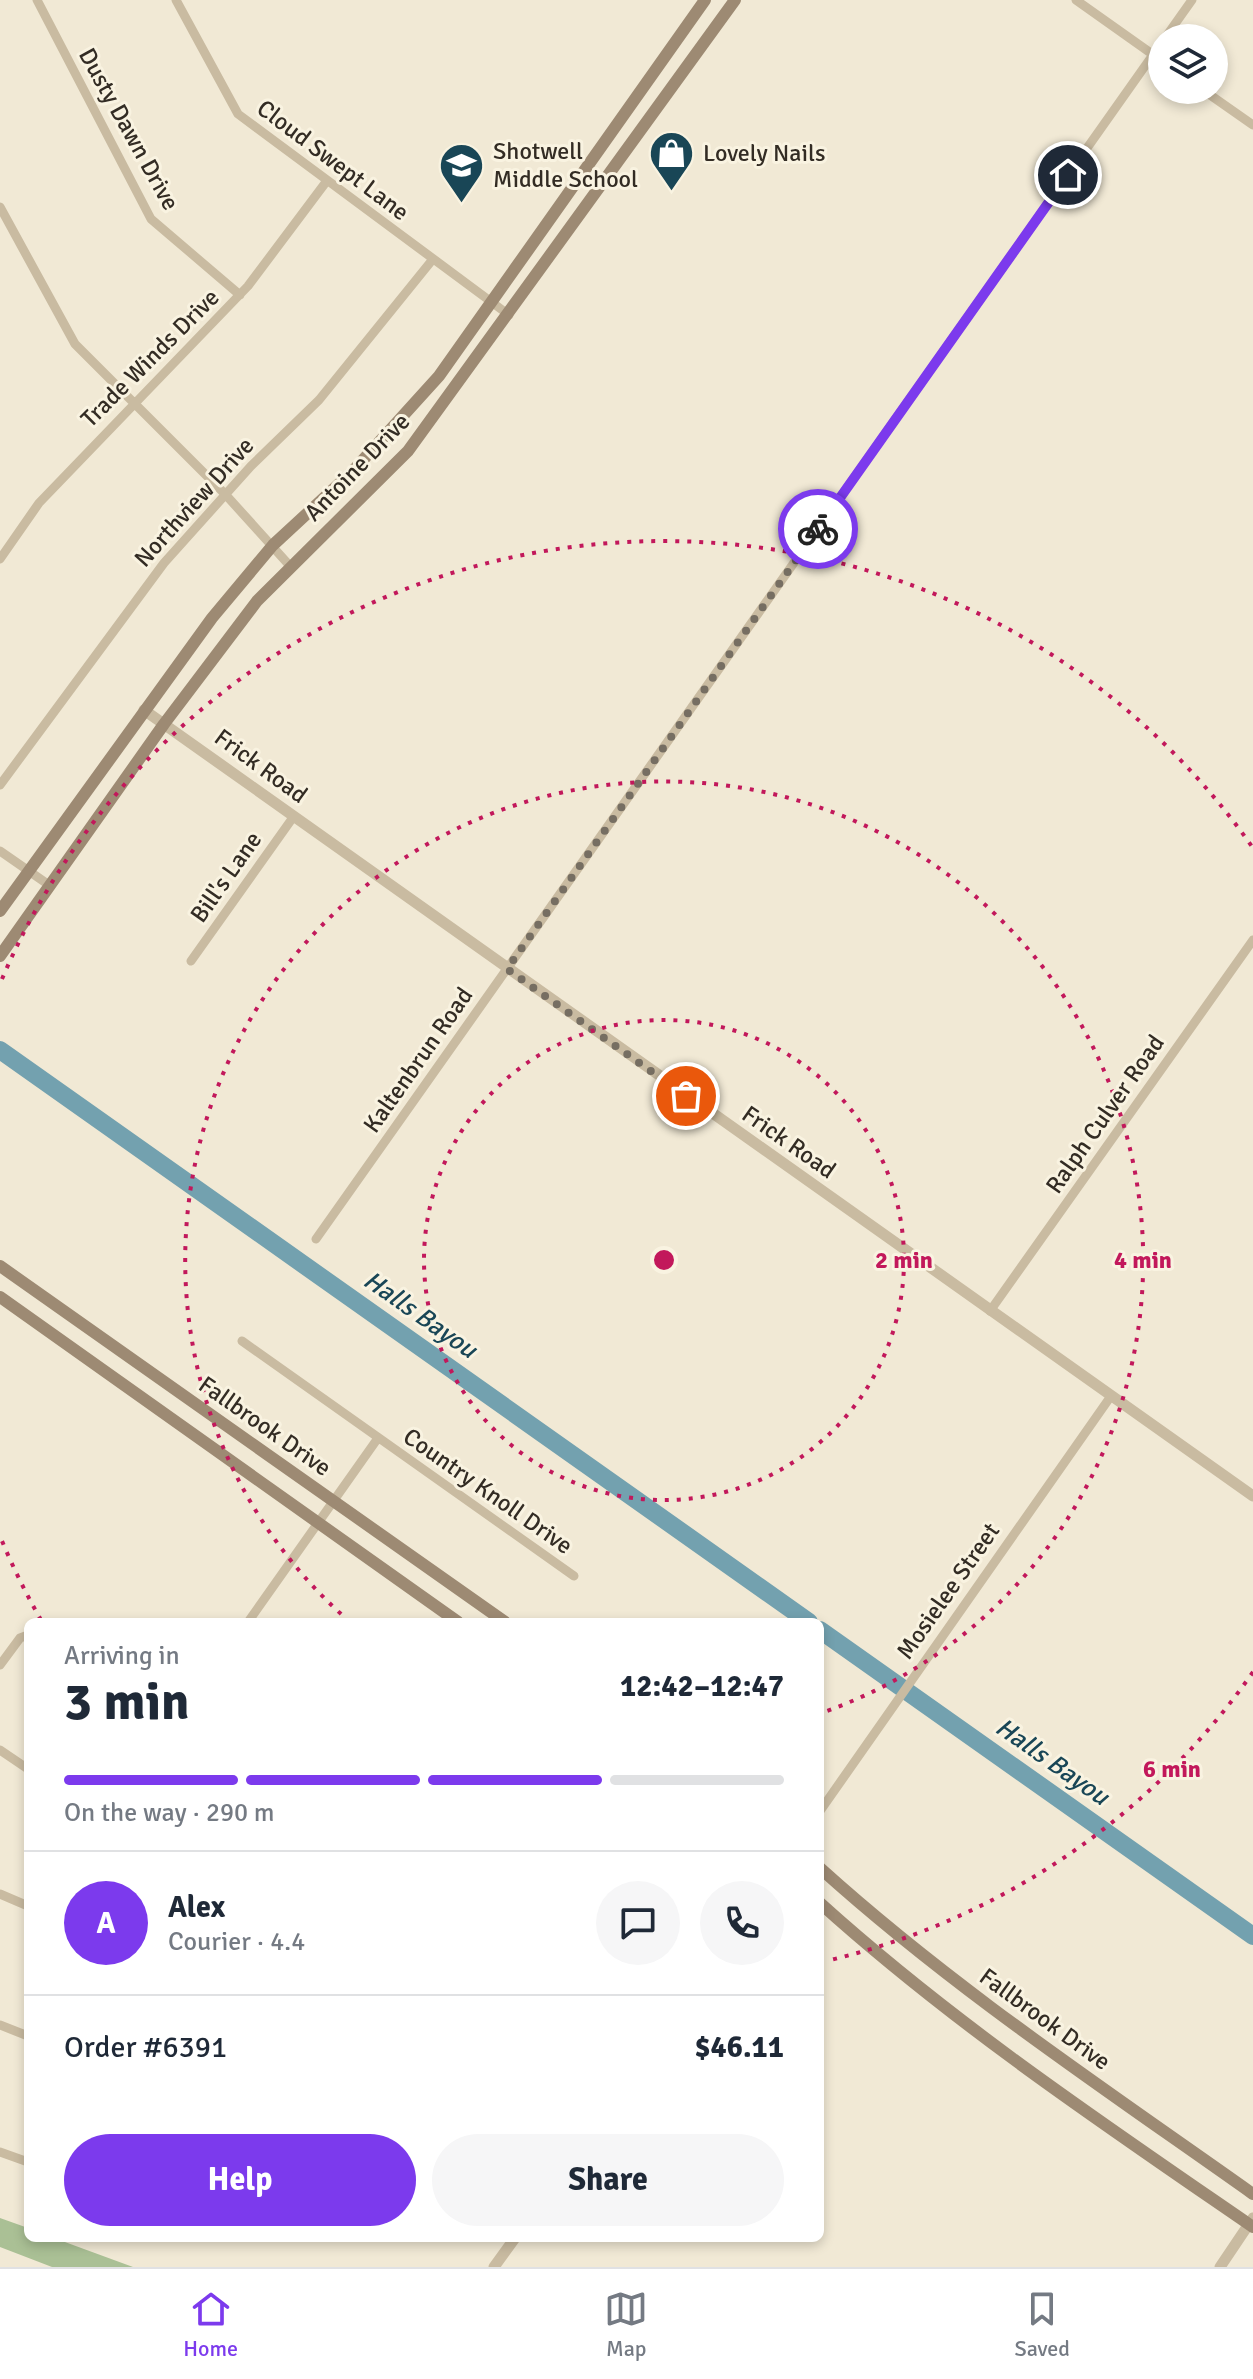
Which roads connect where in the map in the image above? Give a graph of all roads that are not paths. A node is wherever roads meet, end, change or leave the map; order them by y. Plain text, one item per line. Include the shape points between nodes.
1 (37, 0) edge
2 (176, 0) edge
3 (705, 0) edge
4 (735, 0) edge
5 (1076, 0) edge
6 (1192, 0) edge
7 (1175, 24) edge
8 (1148, 51) edge
9 (1148, 72) edge
10 (646, 84) junction
11 (665, 97) junction
12 (1223, 104) edge
13 (1253, 125) edge
14 (326, 182) junction
15 (0, 207) edge
16 (433, 259) junction
17 (240, 295) junction
18 (490, 302) junction
19 (509, 315) junction
20 (133, 402) junction
21 (225, 494) junction
22 (273, 545) junction
23 (0, 559) edge
24 (290, 566) junction
25 (144, 710) junction
26 (164, 724) junction
27 (0, 785) edge
28 (294, 816) junction
29 (0, 851) edge
30 (28, 871) junction
31 (49, 885) junction
32 (0, 911) edge
33 (1253, 940) edge
34 (0, 956) edge
35 (191, 961) dead end
36 (507, 969) junction
37 (316, 1239) dead end
38 (0, 1266) edge
39 (0, 1297) edge
40 (990, 1311) junction
41 (68, 1314) junction
42 (53, 1334) junction
43 (242, 1341) dead end
44 (1111, 1396) junction
45 (378, 1438) junction
46 (1253, 1496) edge
47 (333, 1501) junction
48 (317, 1523) junction
49 (574, 1576) dead end
50 (251, 1618) edge
51 (452, 1618) edge
52 (499, 1618) edge
53 (24, 1636) edge
54 (0, 1665) edge
55 (0, 1750) edge
56 (24, 1766) edge
57 (824, 1805) edge
58 (824, 1872) edge
59 (0, 1894) edge
60 (24, 1904) edge
61 (824, 1907) edge
62 (0, 2025) edge
63 (24, 2034) edge
64 (0, 2152) edge
65 (24, 2161) edge
66 (1253, 2194) edge
67 (1251, 2223) edge
68 (512, 2242) edge
69 (494, 2267) edge
70 (1220, 2267) edge

1 - 17 street, Dusty Dawn Drive via 151,219
2 - 14 street, Cloud Swept Lane via 238,114
3 - 10 main road, Antoine Drive
4 - 11 main road, Antoine Drive
5 - 8 street
6 - 7 street, Kaltenbrun Road
9 - 36 street, Kaltenbrun Road
10 - 11 main road
10 - 18 main road, Antoine Drive
11 - 19 main road, Antoine Drive
12 - 13 street
14 - 16 street, Cloud Swept Lane
14 - 17 street, Trade Winds Drive
15 - 20 street via 75,344
16 - 18 street, Cloud Swept Lane
16 - 21 street, Northview Drive via 319,400
17 - 20 street, Trade Winds Drive
18 - 19 street, Cloud Swept Lane
18 - 22 main road, Antoine Drive via 439,376 396,425
19 - 24 main road, Antoine Drive via 408,451
20 - 21 street
20 - 23 street, Trade Winds Drive via 39,503
21 - 22 street
21 - 27 street, Northview Drive via 126,612
22 - 24 street
22 - 25 main road, Antoine Drive
24 - 26 main road, Antoine Drive
25 - 26 street, Frick Road
25 - 30 main road, Antoine Drive
26 - 28 street, Frick Road
26 - 31 main road, Antoine Drive
28 - 35 street, Bill's Lane
28 - 36 street, Frick Road
29 - 30 street
30 - 31 street
30 - 32 main road, Antoine Drive
31 - 34 main road, Antoine Drive
33 - 40 street, Ralph Culver Road
36 - 37 street, Kaltenbrun Road
36 - 40 street, Frick Road
38 - 41 main road, Fallbrook Drive
39 - 42 main road, Fallbrook Drive
40 - 44 street, Frick Road
41 - 42 main road
41 - 47 main road, Fallbrook Drive
42 - 48 main road, Fallbrook Drive
43 - 45 street, Country Knoll Drive
44 - 46 street, Frick Road
44 - 57 street, Mosielee Street
45 - 47 street, Country Knoll Drive
45 - 49 street, Country Knoll Drive
47 - 48 street, Country Knoll Drive
47 - 52 main road, Fallbrook Drive
48 - 50 street, Country Knoll Drive
48 - 51 main road, Fallbrook Drive
53 - 54 street
55 - 56 street
58 - 66 main road, Fallbrook Drive via 978,1999
59 - 60 street
61 - 67 main road, Fallbrook Drive via 962,2020
62 - 63 street
64 - 65 street
67 - 70 street
68 - 69 street

